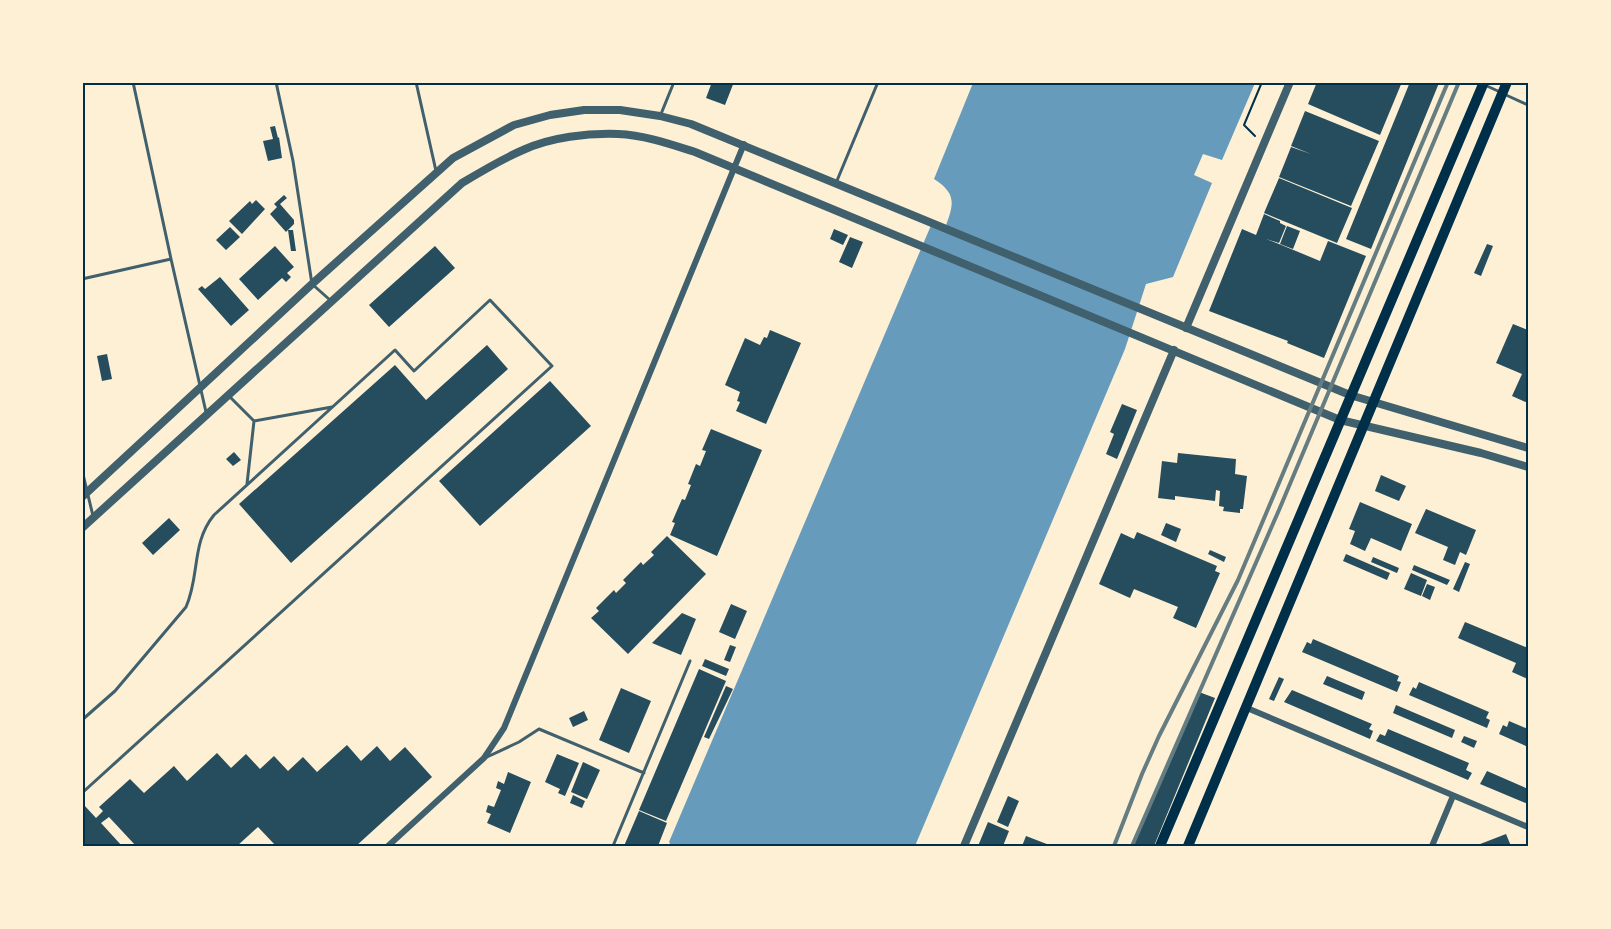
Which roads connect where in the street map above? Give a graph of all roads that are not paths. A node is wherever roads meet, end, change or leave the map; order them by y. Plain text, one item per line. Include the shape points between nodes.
1 (133, 82) edge
2 (276, 82) edge
3 (416, 82) edge
4 (674, 82) edge
5 (878, 82) edge
6 (1290, 82) edge
7 (1508, 82) edge
8 (1484, 83) edge
9 (1503, 93) junction
10 (1528, 105) edge
11 (660, 116) junction
12 (744, 144) junction
13 (734, 168) junction
14 (437, 173) junction
15 (836, 183) junction
16 (171, 260) junction
17 (82, 279) edge
18 (312, 284) junction
19 (331, 301) junction
20 (1186, 328) junction
21 (1174, 350) junction
22 (200, 388) junction
23 (227, 394) junction
24 (1350, 395) junction
25 (1374, 402) junction
26 (333, 407) junction
27 (207, 413) junction
28 (1340, 420) junction
29 (254, 422) junction
30 (1364, 426) junction
31 (1528, 448) edge
32 (1528, 466) edge
33 (82, 470) edge
34 (247, 485) junction
35 (85, 495) edge
36 (93, 518) junction
37 (82, 528) edge
38 (690, 661) dead end
39 (1246, 708) junction
40 (82, 720) edge
41 (484, 759) junction
42 (644, 773) junction
43 (82, 793) edge
44 (1454, 796) junction
45 (1528, 827) edge
46 (388, 846) edge
47 (613, 846) edge
48 (964, 846) edge
49 (1160, 846) edge
50 (1188, 846) edge
51 (1432, 846) edge

1 - 16 lane
2 - 18 lane
3 - 14 lane
4 - 11 lane
5 - 15 lane
6 - 20 street
7 - 9 main road
8 - 9 lane
8 - 24 main road
9 - 10 lane
9 - 25 main road
11 - 12 street
11 - 14 street via 620,110 550,115 514,125 484,140 453,158
12 - 13 street
12 - 15 street
13 - 19 street via 661,141 620,134 585,135 525,148 462,183
13 - 21 street
13 - 41 street via 504,728
14 - 18 street
15 - 20 street
16 - 17 lane
16 - 22 lane
18 - 19 lane
18 - 22 street
19 - 23 street
20 - 24 street
21 - 28 street
21 - 48 street
22 - 27 lane
22 - 35 street
23 - 27 street
23 - 29 lane
24 - 25 street
24 - 28 main road
25 - 30 main road
25 - 31 street
26 - 29 lane
26 - 34 lane
26 - 43 lane via 395,350 414,371 490,300 552,366
27 - 36 street
28 - 30 street
28 - 49 main road
29 - 34 lane
30 - 32 street
30 - 39 main road
33 - 35 lane
34 - 40 lane via 205,526 186,607 115,691
35 - 36 lane
36 - 37 street
38 - 42 lane
39 - 44 street
39 - 50 main road
41 - 42 lane via 539,729
41 - 46 street
42 - 47 lane
44 - 45 street
44 - 51 street

